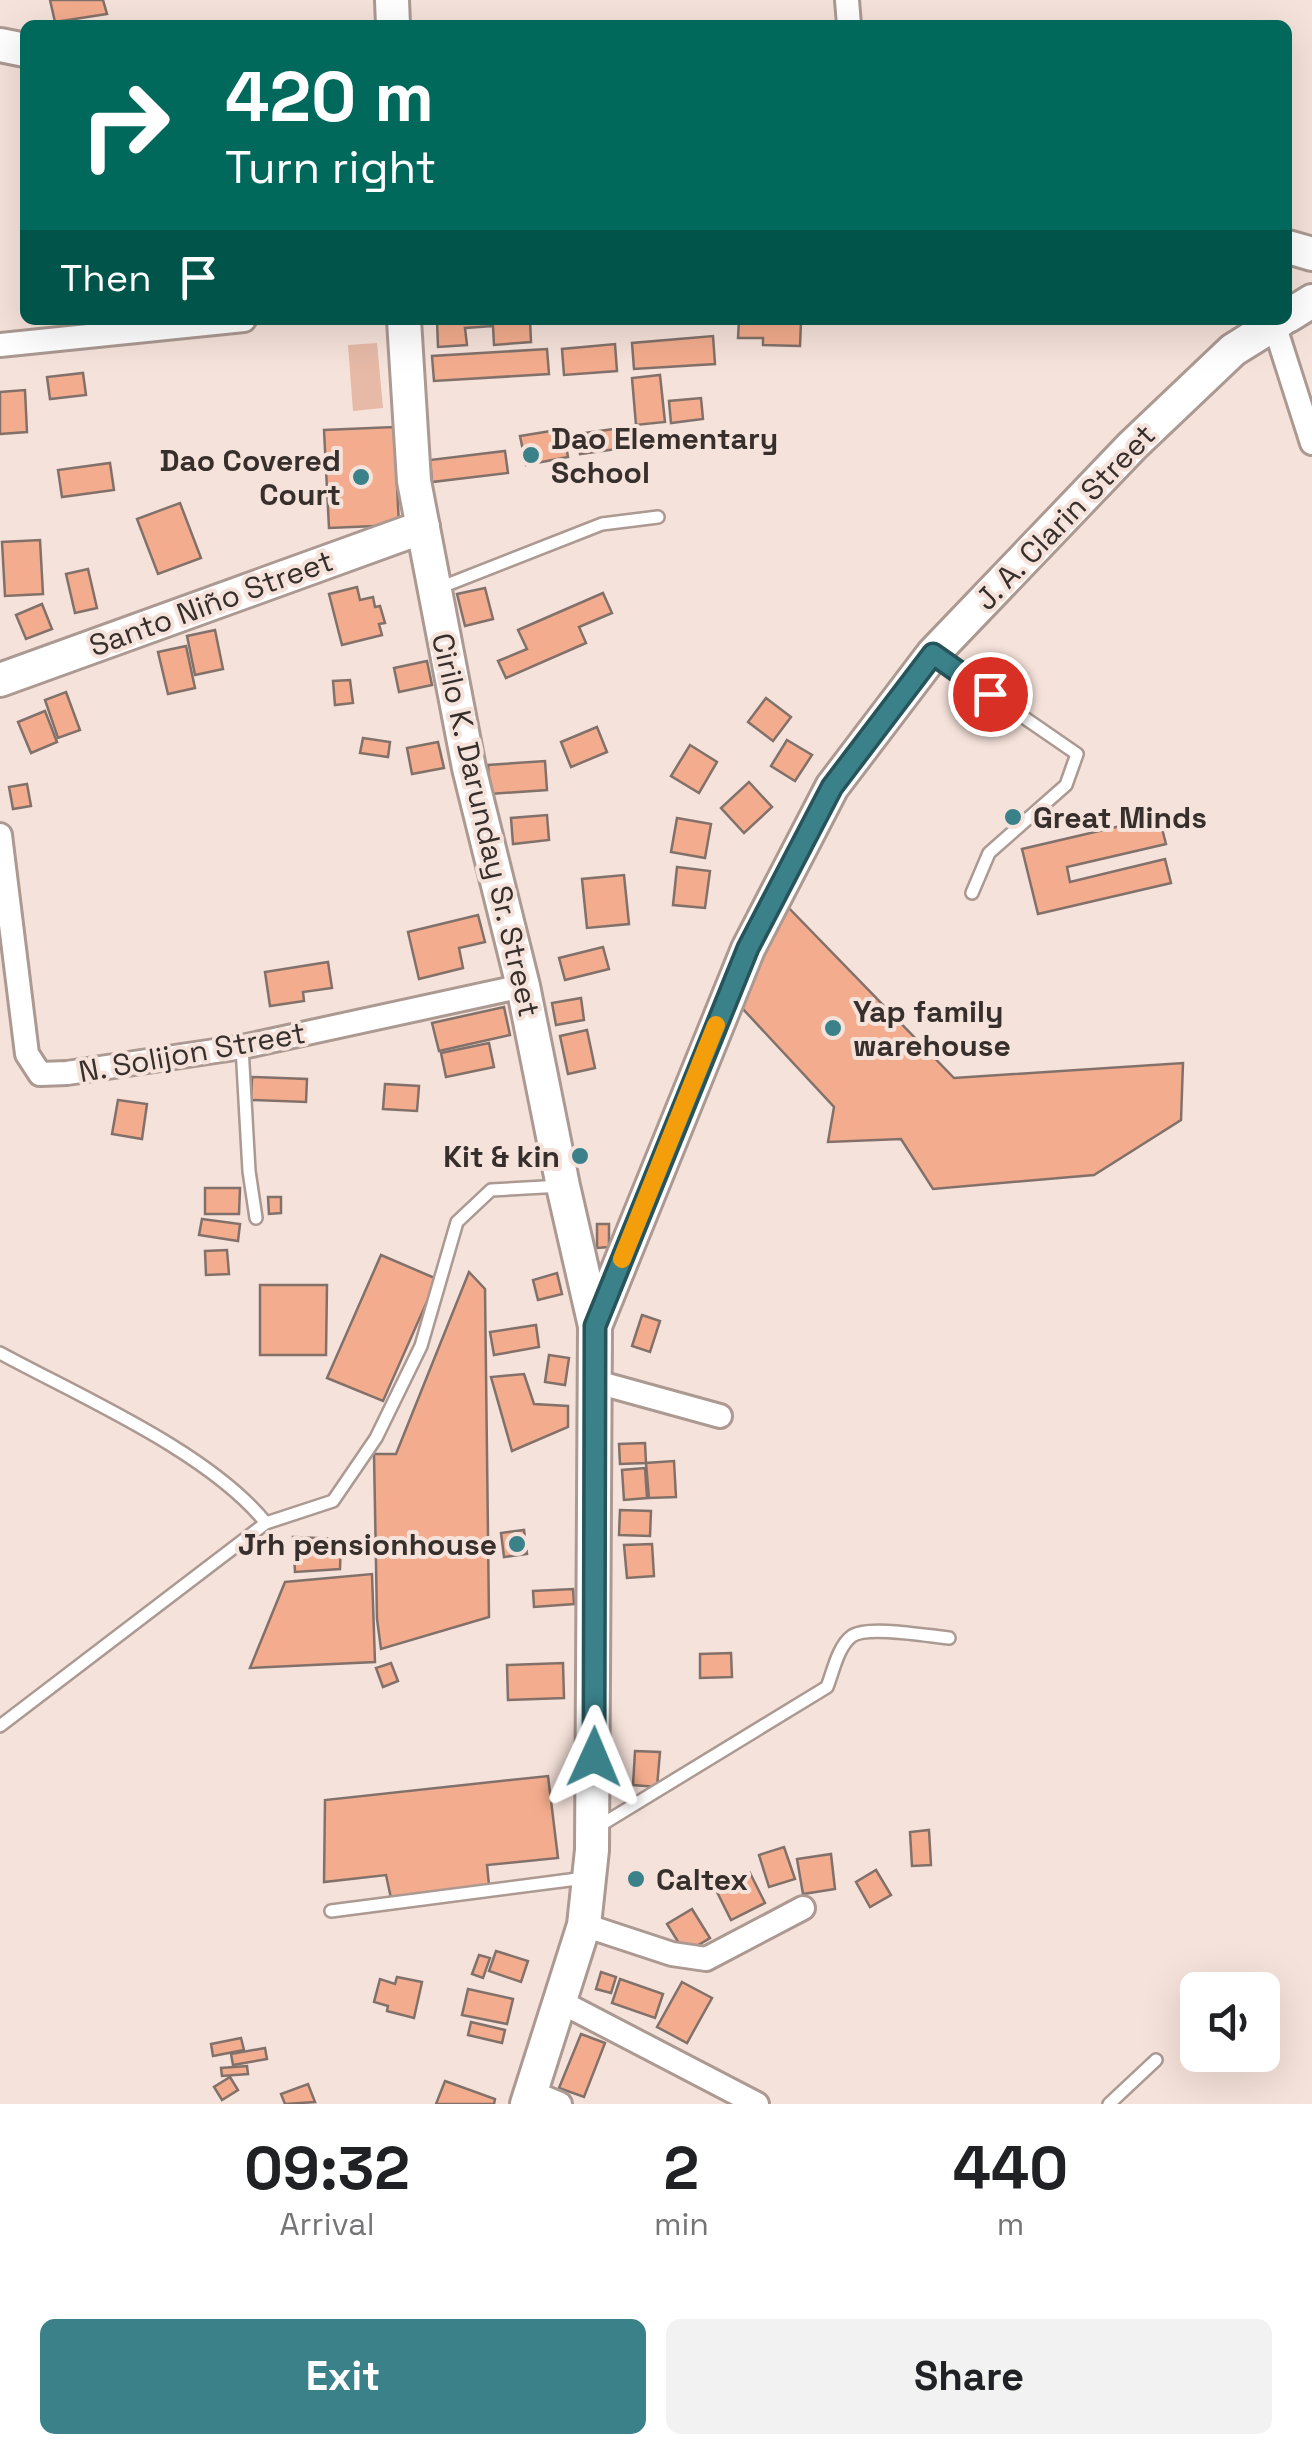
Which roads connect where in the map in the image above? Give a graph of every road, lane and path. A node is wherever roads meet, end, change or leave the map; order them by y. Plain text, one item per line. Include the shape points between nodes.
1 (195, 325) edge
2 (404, 325) edge
3 (1273, 325) edge
4 (1282, 325) edge
5 (0, 345) edge
6 (1312, 443) edge
7 (658, 517) dead end
8 (423, 527) junction
9 (435, 590) junction
10 (933, 654) junction
11 (0, 680) edge
12 (0, 835) edge
13 (972, 893) dead end
14 (524, 986) junction
15 (242, 1047) junction
16 (563, 1186) junction
17 (256, 1218) dead end
18 (595, 1326) junction
19 (0, 1353) edge
20 (593, 1381) junction
21 (720, 1416) dead end
22 (266, 1523) junction
23 (950, 1638) dead end
24 (0, 1726) edge
25 (592, 1830) junction
26 (589, 1878) junction
27 (803, 1908) dead end
28 (332, 1911) dead end
29 (584, 1926) junction
30 (560, 2002) junction
31 (1156, 2060) dead end
32 (540, 2100) edge
33 (758, 2104) edge
34 (1109, 2104) edge

1 - 5 street
2 - 8 main road, Cirilo K. Darunday Sr. Street
3 - 10 main road, J. A. Clarin Street via 1233,350 1132,446
4 - 6 street
7 - 9 lane via 602,524
8 - 9 main road, Cirilo K. Darunday Sr. Street
8 - 11 main road, Santo Niño Street
9 - 14 main road, Cirilo K. Darunday Sr. Street
10 - 13 lane via 1077,754 1066,784 989,853
10 - 18 main road, J. A. Clarin Street via 832,787 748,948
12 - 15 street, N. Solijon Street via 27,1054 40,1074
14 - 15 street, N. Solijon Street
14 - 16 main road, Cirilo K. Darunday Sr. Street
15 - 17 lane
16 - 18 main road, Cirilo K. Darunday Sr. Street
16 - 22 lane via 491,1190 457,1222 421,1346 376,1438 333,1501
18 - 20 main road, J. A. Clarin Street
19 - 22 lane via 152,1434 246,1498
20 - 21 street
20 - 25 main road, J. A. Clarin Street
22 - 24 lane
23 - 25 lane via 854,1634 827,1687
25 - 26 main road, J. A. Clarin Street
26 - 28 lane
26 - 29 main road, J. A. Clarin Street
27 - 29 street via 706,1960
29 - 30 main road, J. A. Clarin Street
30 - 32 main road, J. A. Clarin Street
30 - 33 street
31 - 34 lane

